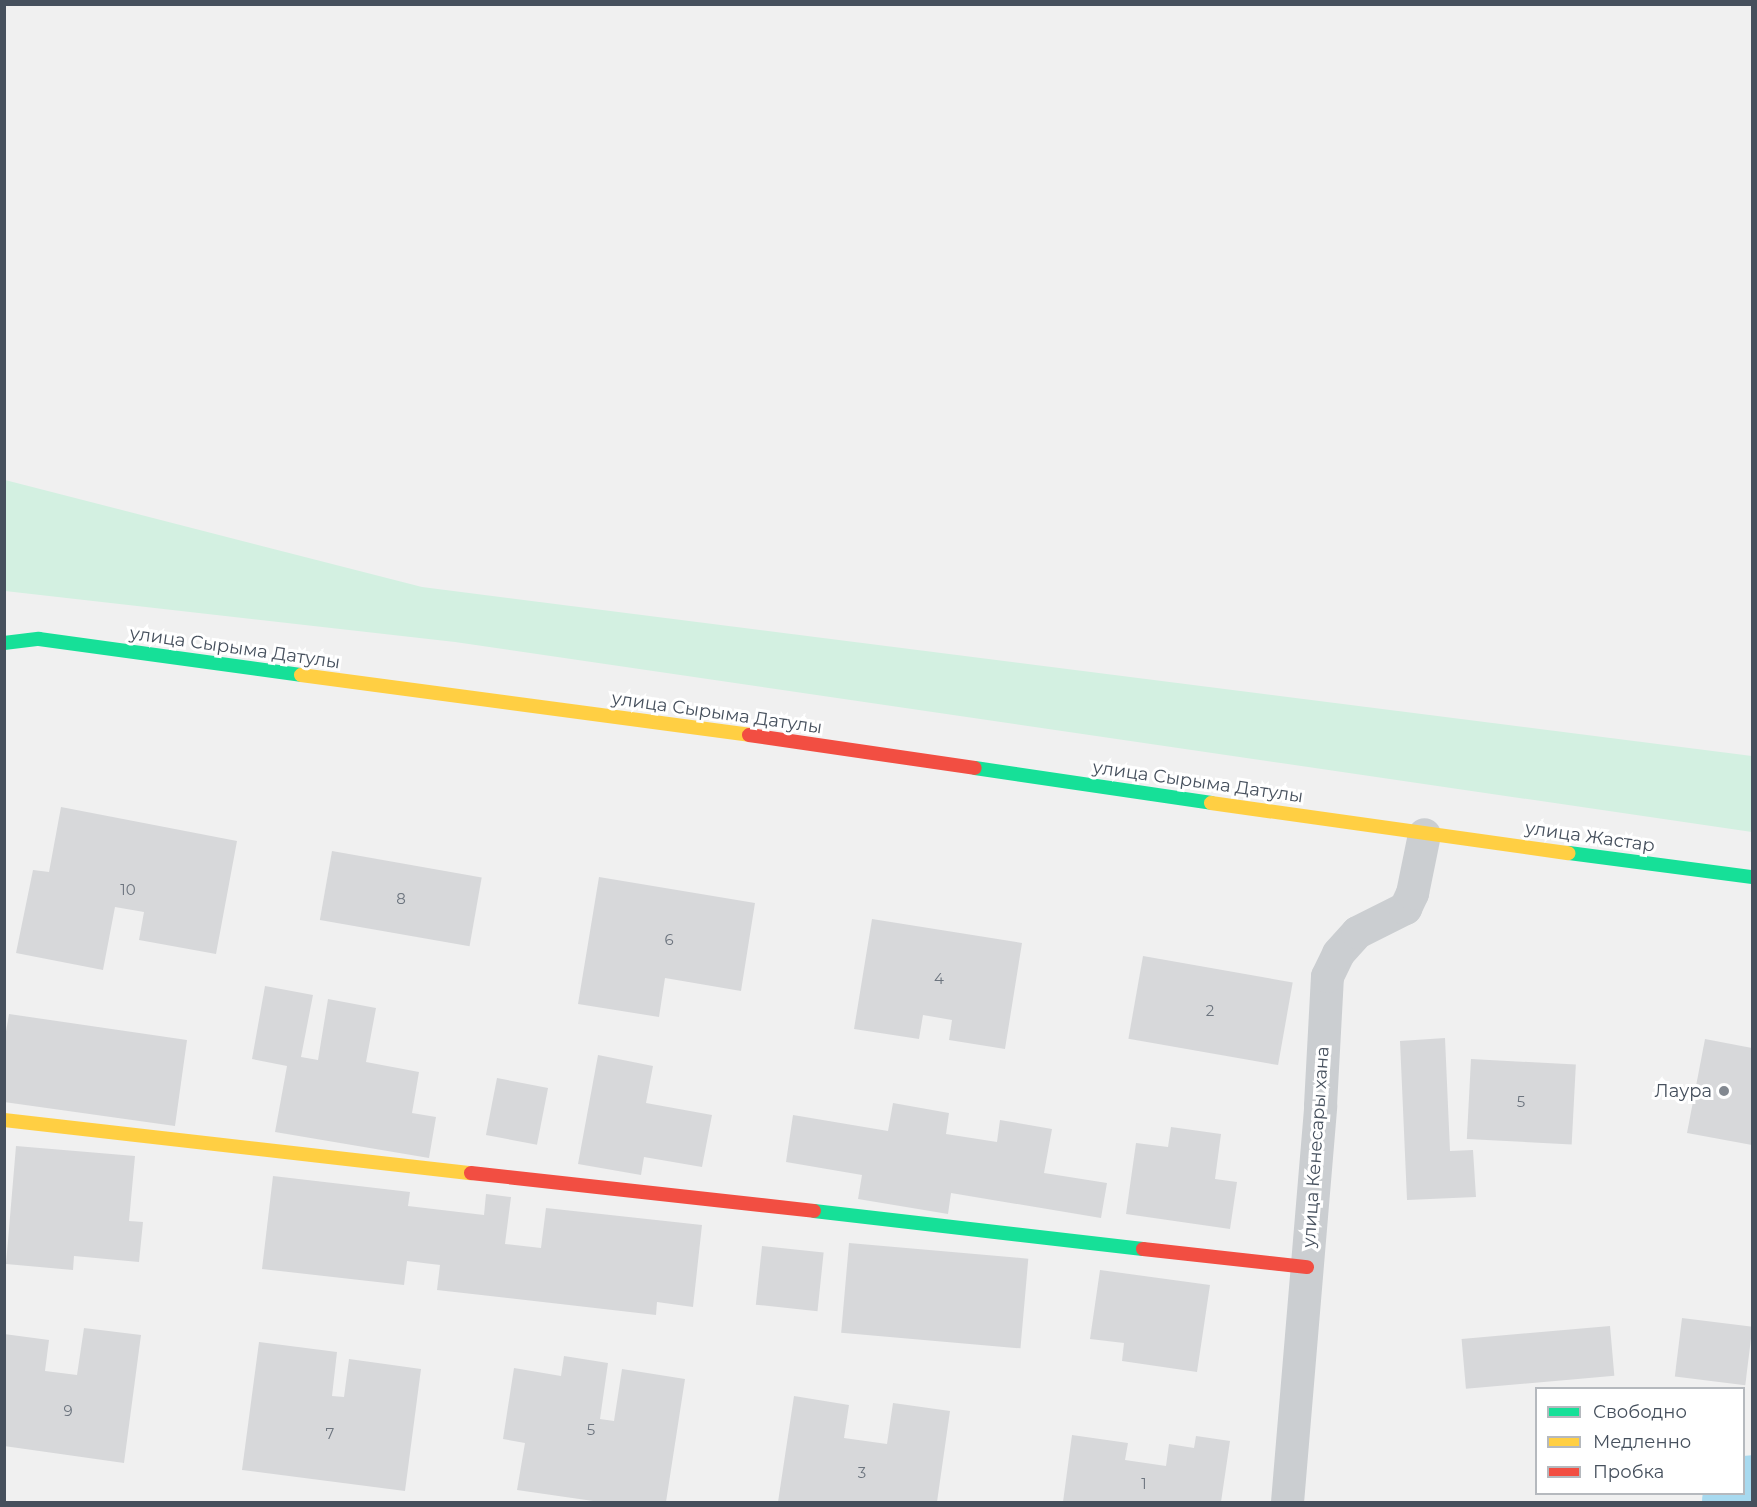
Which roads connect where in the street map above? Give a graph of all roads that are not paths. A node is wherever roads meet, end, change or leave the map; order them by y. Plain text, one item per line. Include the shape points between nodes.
1 (4, 643) edge
2 (1424, 834) junction
3 (1752, 877) edge
4 (4, 1120) edge
5 (1307, 1267) junction
6 (1287, 1503) edge

1 - 2 main road, улица Сырыма Датулы via 39,639 816,744
2 - 3 main road, улица Жастар
2 - 5 street, улица Кенесары хана via 1406,908 1357,932 1338,953 1327,976
4 - 5 main road
5 - 6 street, улица Кенесары хана

